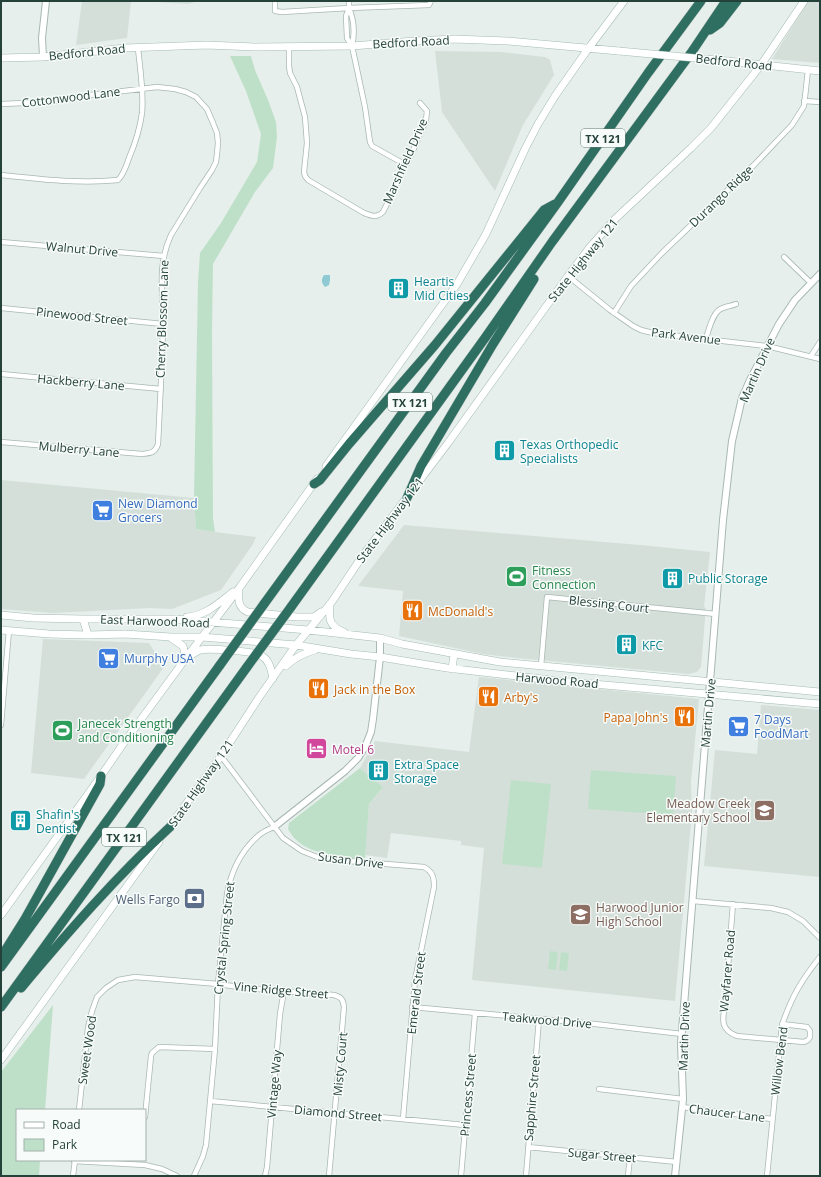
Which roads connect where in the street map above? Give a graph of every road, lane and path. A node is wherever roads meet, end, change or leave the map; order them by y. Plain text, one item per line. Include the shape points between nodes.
1 (46, 1) edge
2 (275, 1) edge
3 (349, 1) edge
4 (431, 1) edge
5 (624, 1) edge
6 (693, 1) edge
7 (701, 1) edge
8 (726, 1) edge
9 (737, 1) edge
10 (804, 1) edge
11 (349, 8) junction
12 (704, 34) junction
13 (672, 39) junction
14 (289, 46) junction
15 (352, 46) junction
16 (138, 48) junction
17 (588, 48) junction
18 (43, 56) junction
19 (1, 58) edge
20 (761, 65) junction
21 (808, 70) junction
22 (820, 71) edge
23 (142, 89) junction
24 (804, 101) junction
25 (820, 102) edge
26 (420, 103) dead end
27 (1, 104) edge
28 (406, 165) junction
29 (1, 175) edge
30 (558, 202) junction
31 (1, 242) edge
32 (552, 242) junction
33 (164, 256) junction
34 (784, 258) dead end
35 (820, 274) edge
36 (568, 276) junction
37 (811, 283) junction
38 (736, 304) dead end
39 (1, 308) edge
40 (614, 313) junction
41 (163, 324) junction
42 (706, 338) junction
43 (820, 342) edge
44 (767, 346) junction
45 (811, 356) junction
46 (820, 358) edge
47 (1, 374) edge
48 (160, 389) junction
49 (1, 442) edge
50 (156, 449) joint
51 (314, 484) junction
52 (407, 498) junction
53 (240, 587) junction
54 (330, 603) junction
55 (716, 614) junction
56 (1, 615) edge
57 (83, 619) junction
58 (174, 619) junction
59 (214, 622) junction
60 (1, 630) edge
61 (9, 630) junction
62 (308, 630) junction
63 (88, 635) junction
64 (354, 635) junction
65 (202, 637) junction
66 (171, 638) junction
67 (380, 638) junction
68 (296, 645) junction
69 (317, 649) junction
70 (454, 654) junction
71 (380, 657) junction
72 (186, 658) junction
73 (541, 666) junction
74 (452, 669) junction
75 (623, 674) junction
76 (273, 678) junction
77 (539, 679) junction
78 (711, 682) junction
79 (618, 686) junction
80 (779, 688) junction
81 (820, 692) edge
82 (710, 694) junction
83 (778, 701) junction
84 (820, 704) edge
85 (1, 725) edge
86 (221, 756) junction
87 (101, 776) junction
88 (274, 826) junction
89 (170, 827) junction
90 (429, 870) joint
91 (693, 901) junction
92 (733, 904) junction
93 (1, 915) edge
94 (820, 938) edge
95 (1, 957) edge
96 (820, 957) edge
97 (1, 967) edge
98 (121, 979) joint
99 (218, 984) junction
100 (284, 991) junction
101 (344, 1000) joint
102 (1, 1007) edge
103 (412, 1007) junction
104 (1, 1010) edge
105 (475, 1014) junction
106 (539, 1019) junction
107 (782, 1024) junction
108 (682, 1034) junction
109 (780, 1039) junction
110 (215, 1049) junction
111 (1, 1060) edge
112 (599, 1089) dead end
113 (682, 1099) junction
114 (210, 1101) junction
115 (272, 1106) junction
116 (682, 1107) junction
117 (79, 1109) edge
118 (146, 1109) edge
119 (336, 1112) junction
120 (402, 1119) junction
121 (772, 1119) junction
122 (465, 1125) junction
123 (528, 1147) junction
124 (630, 1157) junction
125 (75, 1161) edge
126 (108, 1161) edge
127 (141, 1162) edge
128 (677, 1162) junction
129 (73, 1176) edge
130 (177, 1176) edge
131 (194, 1176) edge
132 (265, 1176) edge
133 (330, 1176) edge
134 (460, 1176) edge
135 (526, 1176) edge
136 (628, 1176) edge
137 (675, 1176) edge
138 (767, 1176) edge

1 - 18 street
2 - 11 street via 275,11 282,12
3 - 11 street
4 - 11 street via 429,5
5 - 17 main road
6 - 13 highway
7 - 13 highway, TX 121
8 - 12 highway, TX 121
9 - 12 highway via 720,23
10 - 20 main road, State Highway 121
11 - 15 street via 353,17
12 - 32 highway, TX 121
13 - 30 highway, TX 121
14 - 15 main road, Bedford Road
14 - 16 main road, Bedford Road via 207,45
14 - 28 street, Marshfield Drive via 290,73 297,87 305,117 307,143 304,167 308,180 364,213 374,216 383,212
15 - 17 main road, Bedford Road via 454,39
15 - 28 street via 370,142 372,146
16 - 18 main road, Bedford Road
16 - 23 street
17 - 20 main road, Bedford Road, bridge
17 - 51 main road via 538,124 486,234 457,284
18 - 19 main road, Bedford Road
20 - 21 main road, Bedford Road
20 - 36 main road, State Highway 121 via 710,128 615,219
21 - 22 main road, Bedford Road
21 - 24 street, Durango Ridge
23 - 27 street, Cottonwood Lane via 49,102
23 - 29 street via 142,114 137,136 124,174 118,180 103,182
23 - 33 street, Cherry Blossom Lane via 175,89 196,97 207,109 217,133 216,162 171,235
24 - 25 street
24 - 40 street, Durango Ridge via 804,106 792,125 662,253 631,286
26 - 28 street, Marshfield Drive via 427,111 426,120
30 - 51 highway via 544,210 435,345
30 - 97 highway, TX 121, bridge
31 - 33 street, Walnut Drive
32 - 52 highway via 550,255 421,466
32 - 102 highway, TX 121, bridge
33 - 41 street, Cherry Blossom Lane via 161,277
34 - 37 street
35 - 37 street, Martin Drive
36 - 40 street, Park Avenue
36 - 52 main road, State Highway 121
37 - 44 street, Martin Drive via 789,308
38 - 42 street via 720,309 712,320
39 - 41 street, Pinewood Street
40 - 42 street, Park Avenue via 641,330
41 - 48 street, Cherry Blossom Lane
42 - 44 street, Park Avenue
43 - 45 street
44 - 45 street, Park Avenue
44 - 55 street, Martin Drive via 742,398 732,441
45 - 46 street, Park Avenue
47 - 48 street, Hackberry Lane
48 - 50 street, Cherry Blossom Lane
49 - 50 street, Mulberry Lane via 142,454
51 - 53 main road
52 - 54 main road, State Highway 121
53 - 54 main road via 240,605 248,612 314,617
53 - 58 main road via 208,611 195,617
53 - 59 main road
54 - 62 main road, State Highway 121
54 - 64 main road via 332,624 337,629
55 - 73 street, Blessing Court via 547,597
55 - 78 street, Martin Drive
56 - 57 main road, East Harwood Road
57 - 58 main road, East Harwood Road
57 - 63 main road
58 - 59 main road, East Harwood Road
59 - 62 main road, East Harwood Road
59 - 65 main road
60 - 61 main road, East Harwood Road
61 - 63 main road, East Harwood Road
61 - 85 street
62 - 64 main road, Harwood Road
62 - 68 main road, State Highway 121
63 - 66 main road, East Harwood Road via 125,634
64 - 67 main road, Harwood Road
65 - 66 main road, East Harwood Road
65 - 68 main road, East Harwood Road
65 - 72 main road
66 - 72 main road via 183,646
67 - 70 main road, Harwood Road
67 - 71 street, Crystal Spring Street
68 - 69 main road, Harwood Road
68 - 76 main road, State Highway 121
69 - 71 main road, Harwood Road
69 - 76 main road via 293,659
70 - 73 main road, Harwood Road
70 - 74 main road
71 - 74 main road, Harwood Road
71 - 88 street, Crystal Spring Street via 371,732 365,747 345,771
72 - 76 main road via 199,650 249,652 262,656 268,662
72 - 87 main road
73 - 75 main road, Harwood Road
73 - 77 main road
74 - 77 main road, Harwood Road
75 - 78 main road, Harwood Road
75 - 79 main road
76 - 86 main road, State Highway 121
77 - 79 main road, Harwood Road
78 - 80 main road, Harwood Road
78 - 82 street, Martin Drive
79 - 82 main road, Harwood Road
80 - 81 main road, Harwood Road
80 - 83 main road
82 - 83 main road, Harwood Road
82 - 91 street, Martin Drive
83 - 84 main road, Harwood Road
86 - 88 street, Susan Drive
86 - 89 main road, State Highway 121
87 - 93 main road
87 - 95 highway via 100,784
88 - 90 street, Susan Drive via 283,838 302,851 317,857 424,867
88 - 99 street, Crystal Spring Street via 258,835 247,847 229,881
89 - 104 highway via 67,933
89 - 111 main road, State Highway 121
90 - 103 street, Emerald Street via 433,875 434,887
91 - 92 street
91 - 108 street, Martin Drive
92 - 94 street via 788,912 803,921
92 - 109 street, Wayfarer Road via 723,1023 728,1031 737,1036
96 - 107 street, Willow Bend via 797,988
98 - 99 street, Vine Ridge Street via 135,977
98 - 117 street, Sweet Wood via 106,988 98,997 92,1011
99 - 100 street, Vine Ridge Street
99 - 110 street, Crystal Spring Street
100 - 101 street, Vine Ridge Street via 334,995
100 - 115 street, Vintage Way
101 - 119 street, Misty Court
103 - 105 street, Teakwood Drive
103 - 120 street, Emerald Street
105 - 106 street, Teakwood Drive
105 - 122 street, Princess Street
106 - 108 street, Teakwood Drive
106 - 123 street, Sapphire Street
107 - 109 street, Willow Bend
107 - 109 street via 807,1027 811,1035 804,1042
108 - 113 street, Martin Drive
109 - 121 street, Willow Bend
110 - 114 street, Crystal Spring Street
110 - 118 street via 159,1047 152,1052
112 - 113 street
113 - 116 street, Martin Drive
114 - 115 street, Diamond Street
114 - 131 street, Crystal Spring Street via 206,1145
115 - 119 street, Diamond Street
115 - 132 street, Vintage Way
116 - 121 street, Chaucer Lane
116 - 128 street, Martin Drive
119 - 120 street, Diamond Street
119 - 133 street, Misty Court
120 - 122 street, Diamond Street
121 - 138 street, Willow Bend
122 - 134 street, Princess Street
123 - 124 street, Sugar Street
123 - 135 street, Sapphire Street
124 - 128 street, Sugar Street
124 - 136 street
125 - 129 street
126 - 127 street
127 - 130 street
128 - 137 street, Martin Drive

